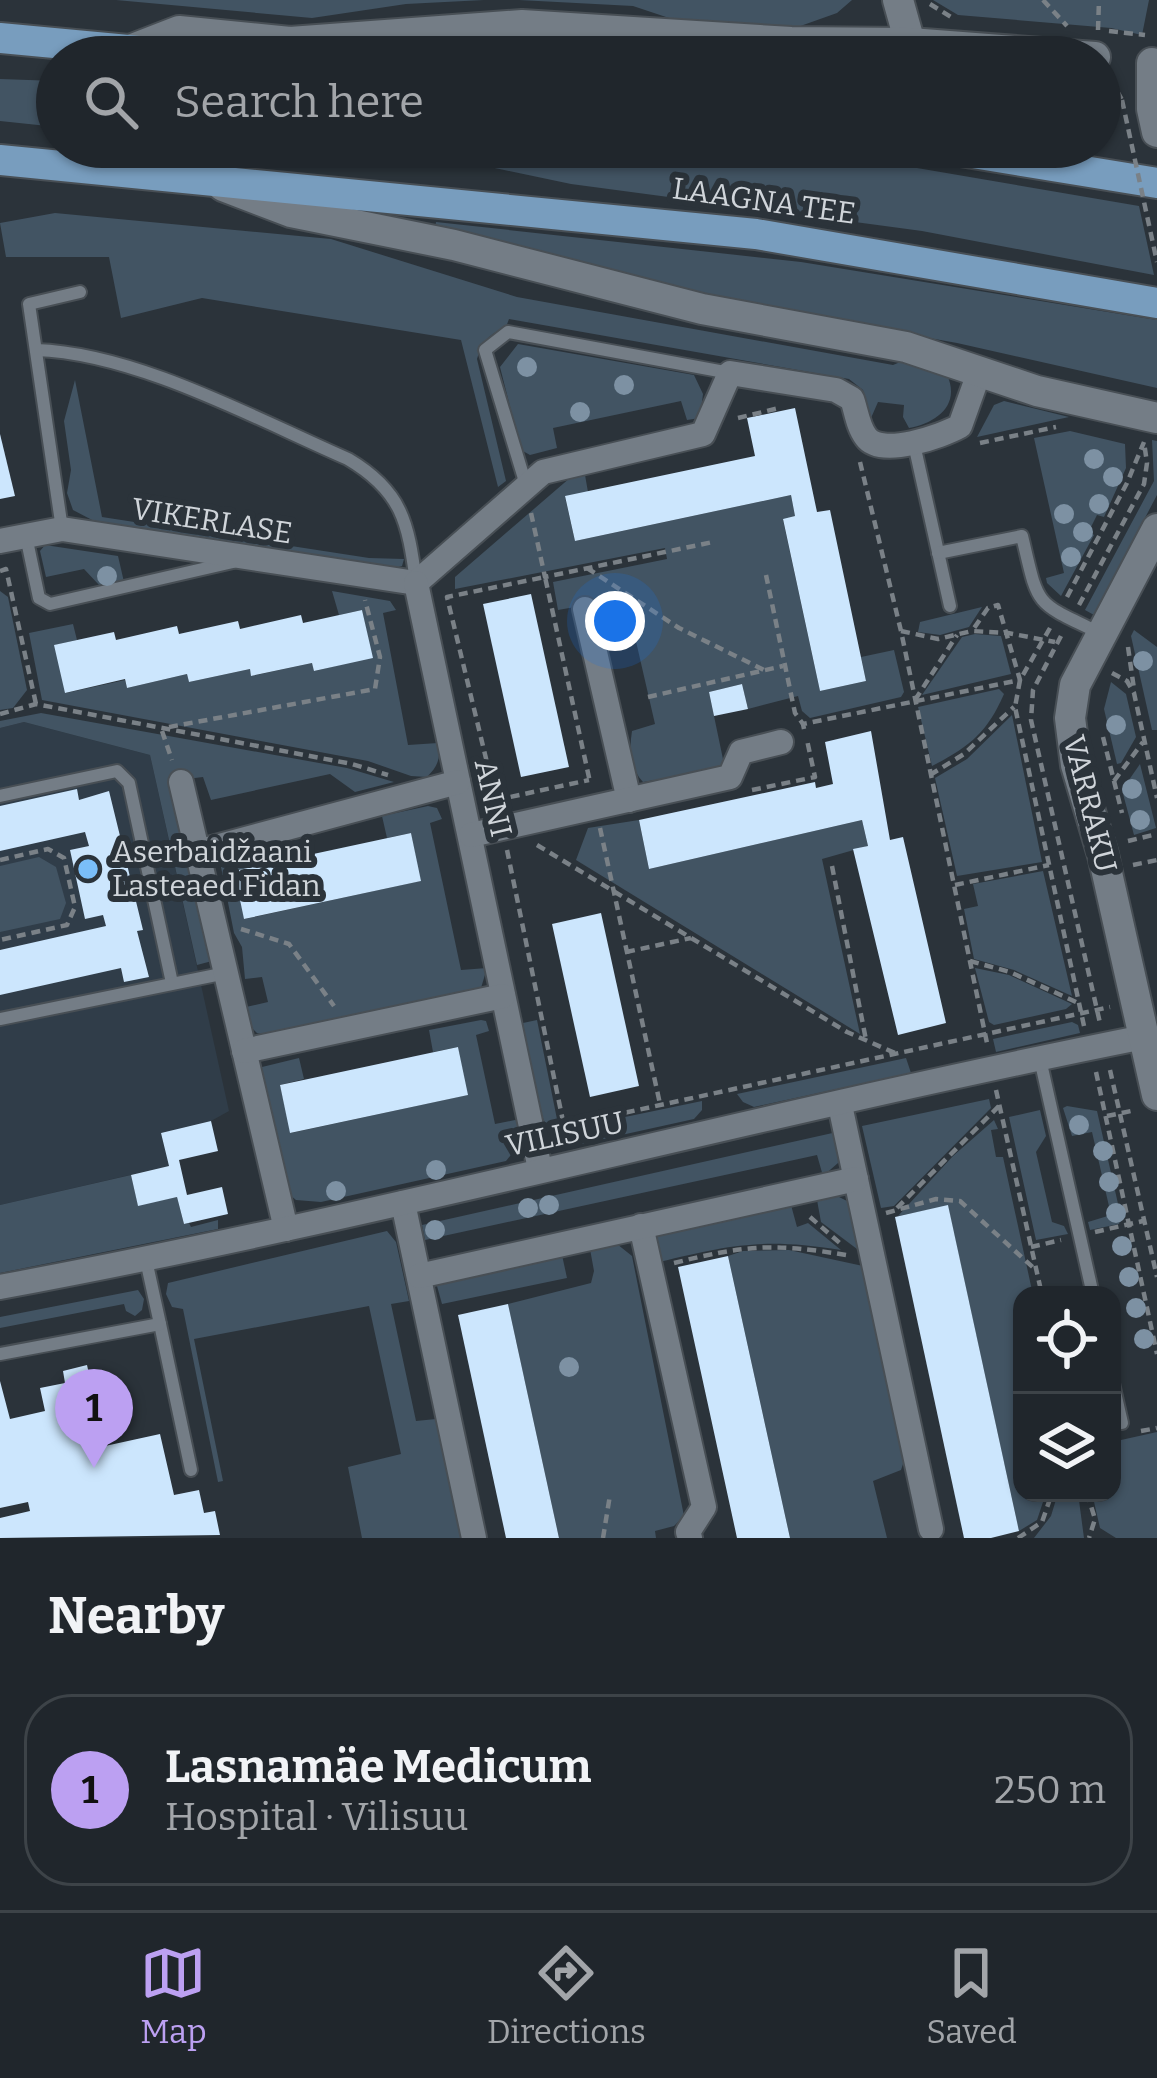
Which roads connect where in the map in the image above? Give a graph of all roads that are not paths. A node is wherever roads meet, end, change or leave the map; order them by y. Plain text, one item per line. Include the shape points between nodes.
1 (898, 0) edge
2 (166, 36) edge
3 (229, 36) edge
4 (372, 36) edge
5 (686, 36) edge
6 (908, 36) edge
7 (0, 38) edge
8 (36, 41) edge
9 (1155, 55) edge
10 (1121, 56) edge
11 (1155, 121) edge
12 (0, 160) edge
13 (36, 163) edge
14 (89, 168) edge
15 (1065, 168) edge
16 (200, 178) junction
17 (1157, 183) edge
18 (80, 292) dead end
19 (1157, 303) edge
20 (36, 350) junction
21 (980, 370) junction
22 (730, 373) junction
23 (1157, 418) edge
24 (915, 450) junction
25 (528, 497) junction
26 (62, 529) junction
27 (1157, 529) edge
28 (26, 536) junction
29 (0, 541) edge
30 (938, 553) junction
31 (251, 557) junction
32 (416, 583) junction
33 (950, 607) dead end
34 (585, 609) dead end
35 (1105, 643) junction
36 (781, 742) dead end
37 (181, 782) road end
38 (458, 782) junction
39 (0, 796) edge
40 (629, 800) junction
41 (471, 835) junction
42 (197, 852) junction
43 (226, 973) junction
44 (172, 983) junction
45 (503, 996) junction
46 (0, 1019) edge
47 (1144, 1037) junction
48 (244, 1051) junction
49 (1040, 1059) junction
50 (1147, 1102) edge
51 (840, 1105) junction
52 (540, 1169) junction
53 (856, 1179) junction
54 (403, 1203) junction
55 (641, 1226) junction
56 (286, 1229) junction
57 (146, 1260) junction
58 (419, 1276) junction
59 (1091, 1286) edge
60 (0, 1287) edge
61 (160, 1324) junction
62 (0, 1354) edge
63 (1115, 1394) edge
64 (1122, 1423) dead end
65 (191, 1470) dead end
66 (931, 1529) dead end
67 (474, 1538) edge
68 (689, 1538) edge

1 - 6 street
2 - 3 street
4 - 5 street via 522,25
7 - 8 main road
9 - 10 street
9 - 11 street
12 - 13 main road, LAAGNA TEE
14 - 16 main road, LAAGNA TEE
15 - 17 main road
16 - 19 main road, LAAGNA TEE via 756,234
16 - 21 street via 291,212
18 - 20 lane via 29,304
20 - 26 lane
20 - 32 lane via 144,372 372,473 396,499
21 - 23 street
21 - 24 street via 960,426
22 - 24 street via 836,390 852,399 874,444
22 - 25 street via 703,434 543,472
22 - 25 lane via 508,332 485,350
24 - 30 lane
25 - 32 street
26 - 28 street, VIKERLASE
26 - 31 street, VIKERLASE
27 - 35 street, VARRAKU
28 - 29 street, VIKERLASE
28 - 31 lane via 39,598 50,604
30 - 33 lane
30 - 35 lane via 1022,536 1036,595
31 - 32 street, VIKERLASE
32 - 38 street, ANNI
34 - 40 street
35 - 47 street, VARRAKU via 1070,701 1072,743
36 - 40 street via 741,752 730,777
37 - 42 street
38 - 41 street, ANNI
38 - 42 street
39 - 44 lane via 117,770 129,782
40 - 41 street
41 - 45 street, ANNI
42 - 43 street
43 - 44 lane
43 - 48 street
44 - 46 lane
45 - 48 street
45 - 52 street, ANNI
47 - 49 street, VILISUU
47 - 50 street, VARRAKU
48 - 56 street
49 - 51 street, VILISUU
49 - 59 lane
51 - 52 street, VILISUU
51 - 53 street
52 - 54 street, VILISUU
53 - 55 street
53 - 66 street
54 - 56 street, VILISUU
54 - 58 street
55 - 58 street
55 - 68 street via 704,1507
56 - 57 street, VILISUU
57 - 60 street, VILISUU
57 - 61 lane
58 - 67 street
61 - 62 lane
61 - 65 lane
63 - 64 lane

